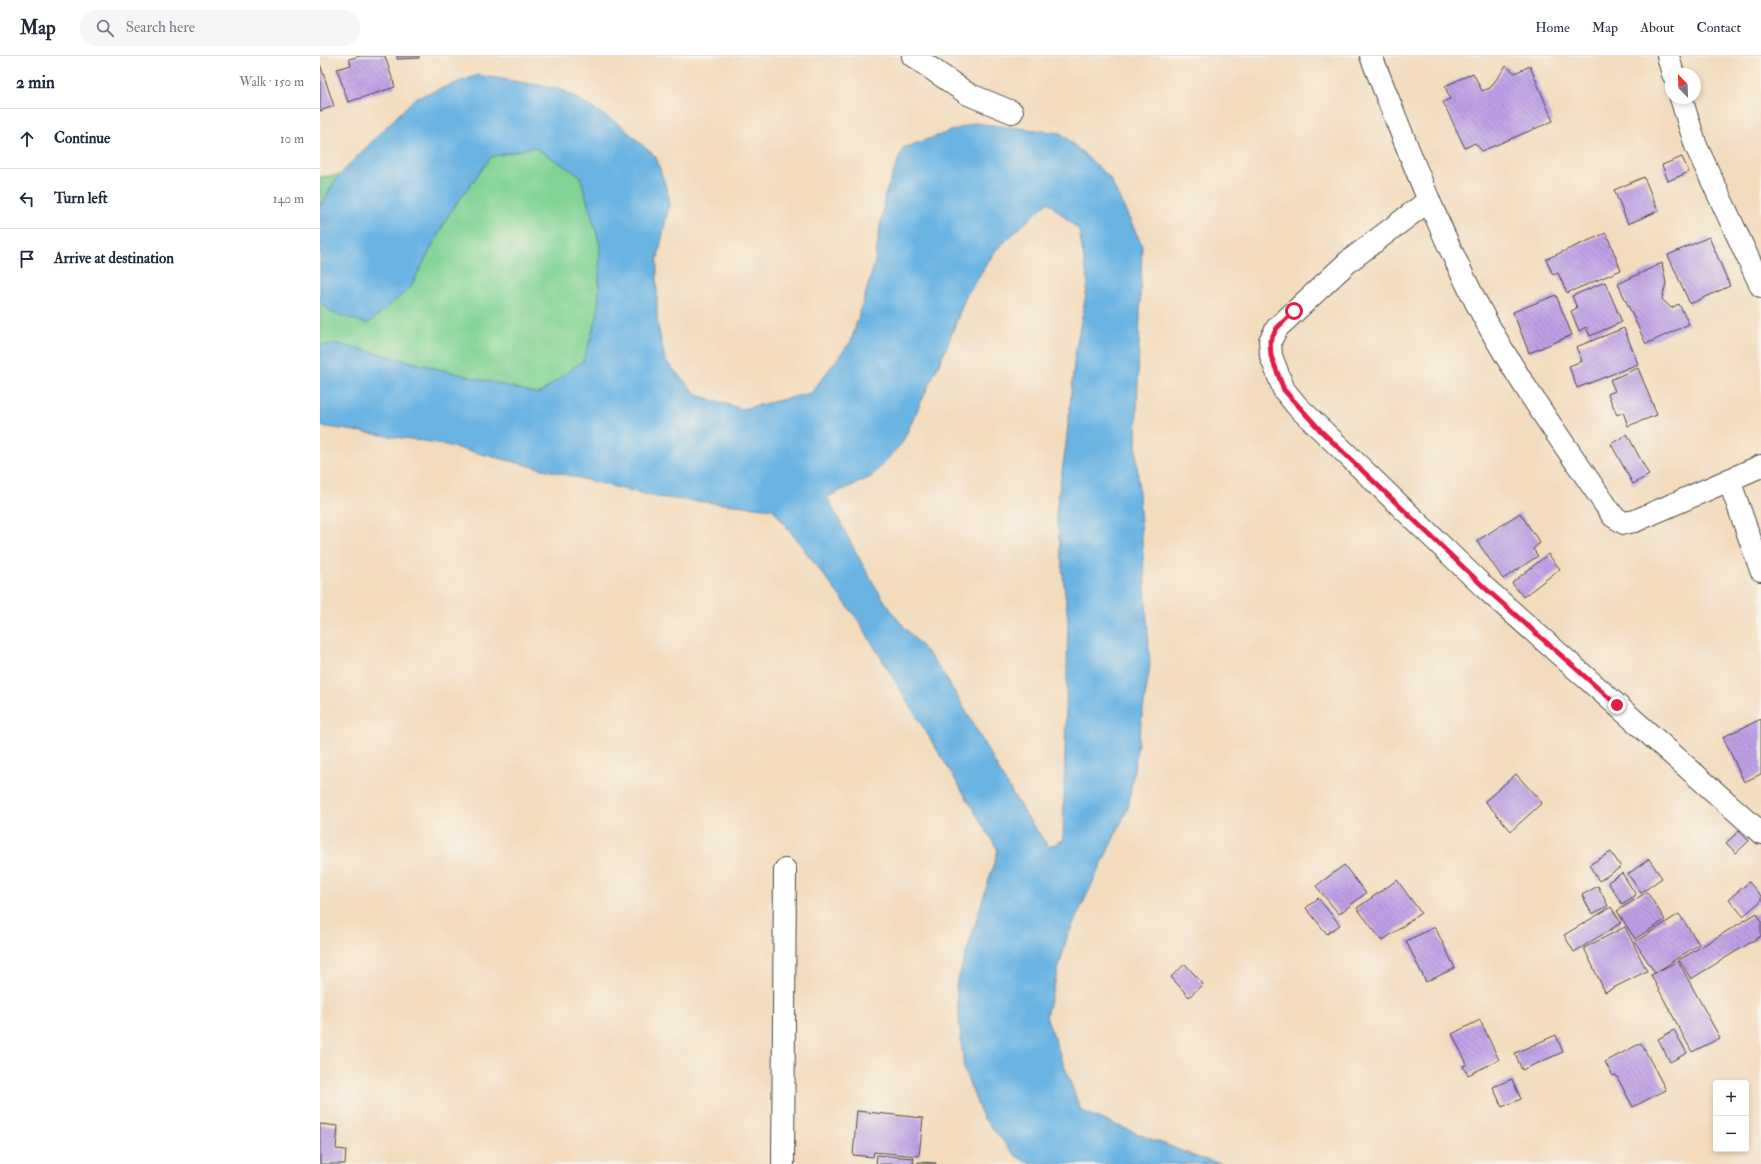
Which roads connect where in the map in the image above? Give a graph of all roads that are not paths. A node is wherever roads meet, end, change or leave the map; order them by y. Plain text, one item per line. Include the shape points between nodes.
1 (913, 56) edge
2 (1371, 56) edge
3 (1668, 56) edge
4 (1671, 68) edge
5 (1683, 104) edge
6 (1012, 112) dead end
7 (1428, 201) junction
8 (1761, 286) edge
9 (1761, 466) edge
10 (1729, 480) junction
11 (1761, 570) edge
12 (1761, 833) edge
13 (785, 870) dead end
14 (783, 1164) edge

1 - 6 street via 968,94
2 - 7 street
3 - 4 street
5 - 8 street via 1696,146
7 - 10 street via 1493,334 1613,516 1624,523 1635,521
7 - 12 street via 1348,261 1277,328 1270,341 1271,356 1284,390 1321,431 1485,588
9 - 10 street
10 - 11 street
13 - 14 street

